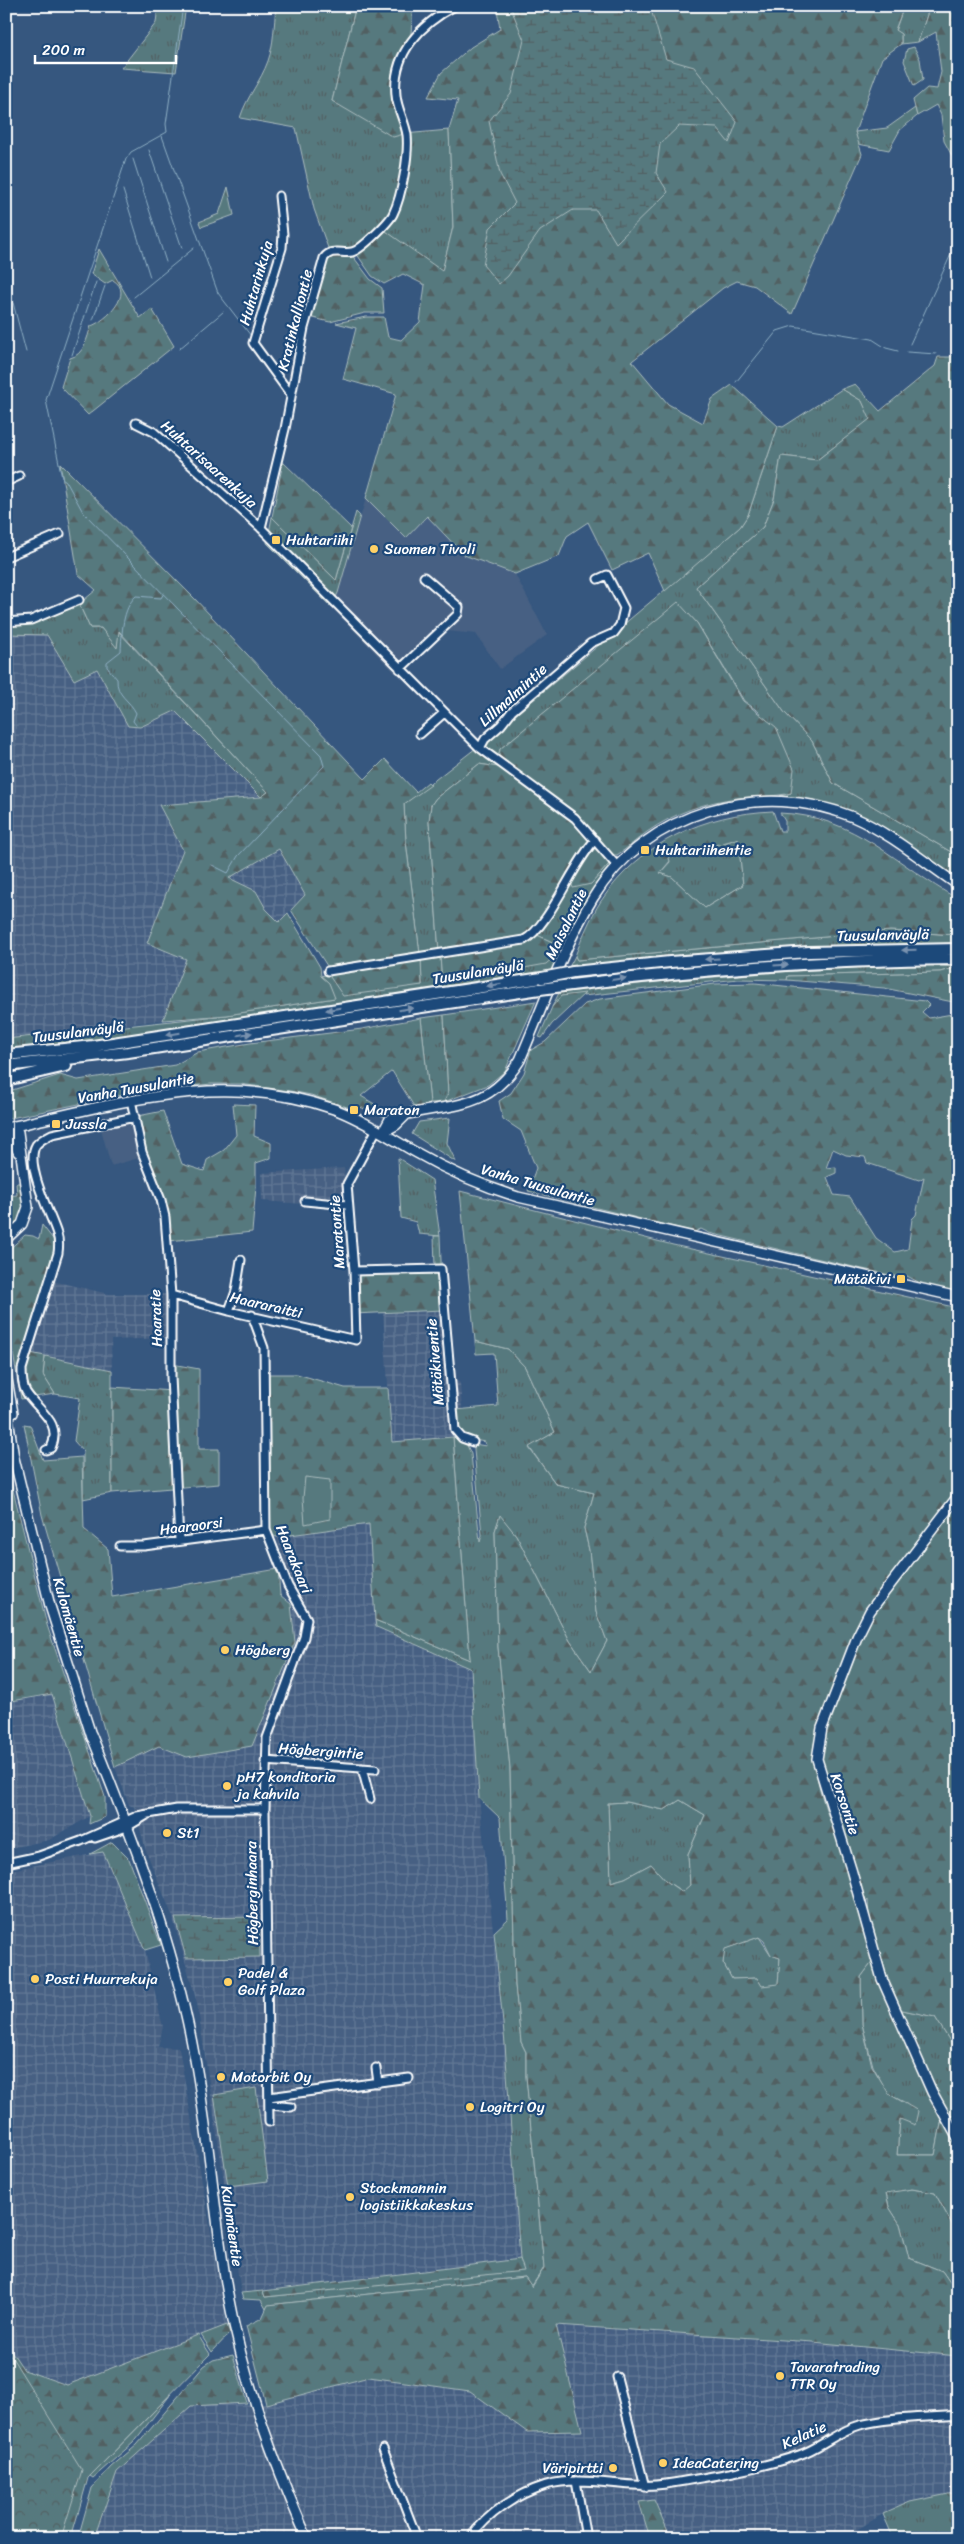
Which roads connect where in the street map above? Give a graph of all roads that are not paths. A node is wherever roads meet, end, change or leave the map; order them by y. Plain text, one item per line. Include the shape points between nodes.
1 (455, 6) edge
2 (279, 196) dead end
3 (291, 394) junction
4 (136, 423) dead end
5 (19, 476) dead end
6 (6, 482) edge
7 (262, 528) junction
8 (60, 534) dead end
9 (6, 557) edge
10 (424, 577) dead end
11 (598, 579) dead end
12 (79, 600) dead end
13 (6, 622) edge
14 (400, 669) junction
15 (444, 713) junction
16 (420, 734) dead end
17 (480, 748) junction
18 (595, 840) junction
19 (618, 866) junction
20 (958, 885) edge
21 (958, 949) edge
22 (958, 959) edge
23 (328, 971) dead end
24 (128, 1052) junction
25 (6, 1054) edge
26 (6, 1066) edge
27 (6, 1080) edge
28 (131, 1100) junction
29 (135, 1117) junction
30 (9, 1128) edge
31 (380, 1131) junction
32 (306, 1201) dead end
33 (347, 1205) junction
34 (7, 1239) edge
35 (241, 1260) dead end
36 (354, 1271) junction
37 (170, 1295) junction
38 (958, 1298) edge
39 (229, 1311) junction
40 (252, 1315) junction
41 (356, 1340) joint
42 (6, 1374) edge
43 (6, 1404) edge
44 (8, 1421) edge
45 (472, 1442) dead end
46 (46, 1450) dead end
47 (958, 1496) edge
48 (266, 1530) junction
49 (180, 1541) junction
50 (120, 1546) dead end
51 (265, 1761) junction
52 (362, 1768) junction
53 (375, 1769) dead end
54 (370, 1799) dead end
55 (265, 1809) junction
56 (123, 1825) junction
57 (6, 1863) edge
58 (376, 2068) dead end
59 (410, 2078) dead end
60 (378, 2082) junction
61 (269, 2097) junction
62 (270, 2105) junction
63 (291, 2107) dead end
64 (269, 2122) dead end
65 (958, 2139) edge
66 (617, 2378) dead end
67 (958, 2416) edge
68 (384, 2450) dead end
69 (576, 2481) junction
70 (645, 2487) junction
71 (307, 2538) edge
72 (417, 2538) edge
73 (470, 2538) edge
74 (586, 2538) edge

1 - 3 street, Kratinkalliontie via 442,12 419,33 400,59 396,95 407,146 397,204 387,223 360,248 352,252 330,253 324,258 304,328
2 - 3 street, Huhtarinkuja via 282,248 254,343
3 - 7 street, Kratinkalliontie
4 - 7 street, Huhtarisaarenkuja via 154,432
5 - 6 street
7 - 14 street
8 - 9 street
10 - 14 street via 459,608 458,614
11 - 17 street, Lillmalmintie via 607,575 624,608 624,618 614,633 591,643 567,663 512,711
12 - 13 street via 31,620
14 - 15 street
15 - 16 street
15 - 17 street
17 - 18 street via 567,812
18 - 19 street
18 - 23 street via 582,854 538,930 524,940
19 - 20 main road, Maisalantie via 662,830 689,817 719,807 775,801 824,808 865,823
19 - 31 main road, Maisalantie via 585,912 520,1060 509,1078 494,1092 471,1102 390,1119
21 -> 25 highway, Tuusulanväylä, bridge via 809,952 573,972 93,1046
24 -> 22 highway, Tuusulanväylä, bridge via 571,985 740,967
24 - 26 highway, Tuusulanväylä
24 - 27 highway
28 - 29 street, Haaratie
28 - 30 main road, Vanha Tuusulantie
28 - 31 main road, Vanha Tuusulantie via 215,1089 260,1091 334,1109
29 - 37 street, Haaratie via 142,1152 164,1211
29 - 46 street via 52,1134 35,1146 36,1173 47,1212 57,1233 58,1253 22,1369 26,1393 52,1422 54,1441
30 - 34 main road via 19,1155 28,1208 22,1224
31 - 33 street, Maratontie via 347,1184
31 - 38 main road, Vanha Tuusulantie via 447,1170 518,1197
32 - 33 street
33 - 36 street, Maratontie
35 - 39 street
36 - 41 street, Maratontie
36 - 45 street, Mätäkiventie via 441,1269 455,1430
37 - 39 street, Haararaitti
37 - 49 street, Haaratie via 170,1376
39 - 40 street, Haararaitti
40 - 41 street, Haararaitti
40 - 48 street, Haarakaari via 264,1348
42 - 44 main road, Kulomäentie
43 - 44 main road, Kulomäentie
44 - 56 main road, Kulomäentie via 50,1606 106,1784
47 - 65 main road, Korsontie via 870,1611 822,1728 817,1759 882,1979 932,2092
48 - 49 street, Haaraorsi
48 - 51 street, Haarakaari via 288,1586 307,1619 304,1636 266,1738
49 - 50 street, Haaraorsi
51 - 52 street, Högbergintie
51 - 55 street, Haarakaari
52 - 53 street, Högbergintie
52 - 54 street
55 - 56 street via 178,1809 148,1814
55 - 61 street, Högberginhaara
56 - 57 street via 39,1856
56 - 71 main road, Kulomäentie via 156,1912 179,1987 194,2053 234,2322 271,2449
58 - 60 street
59 - 60 street
60 - 61 street
61 - 62 street, Högberginhaara
62 - 63 street
62 - 64 street, Högberginhaara
66 - 70 street
67 - 70 street, Kelatie via 883,2421 859,2426 801,2455
68 - 72 street
69 - 70 street, Kelatie
69 - 73 street, Kelatie via 547,2485 526,2493 500,2508 477,2527
69 - 74 street

